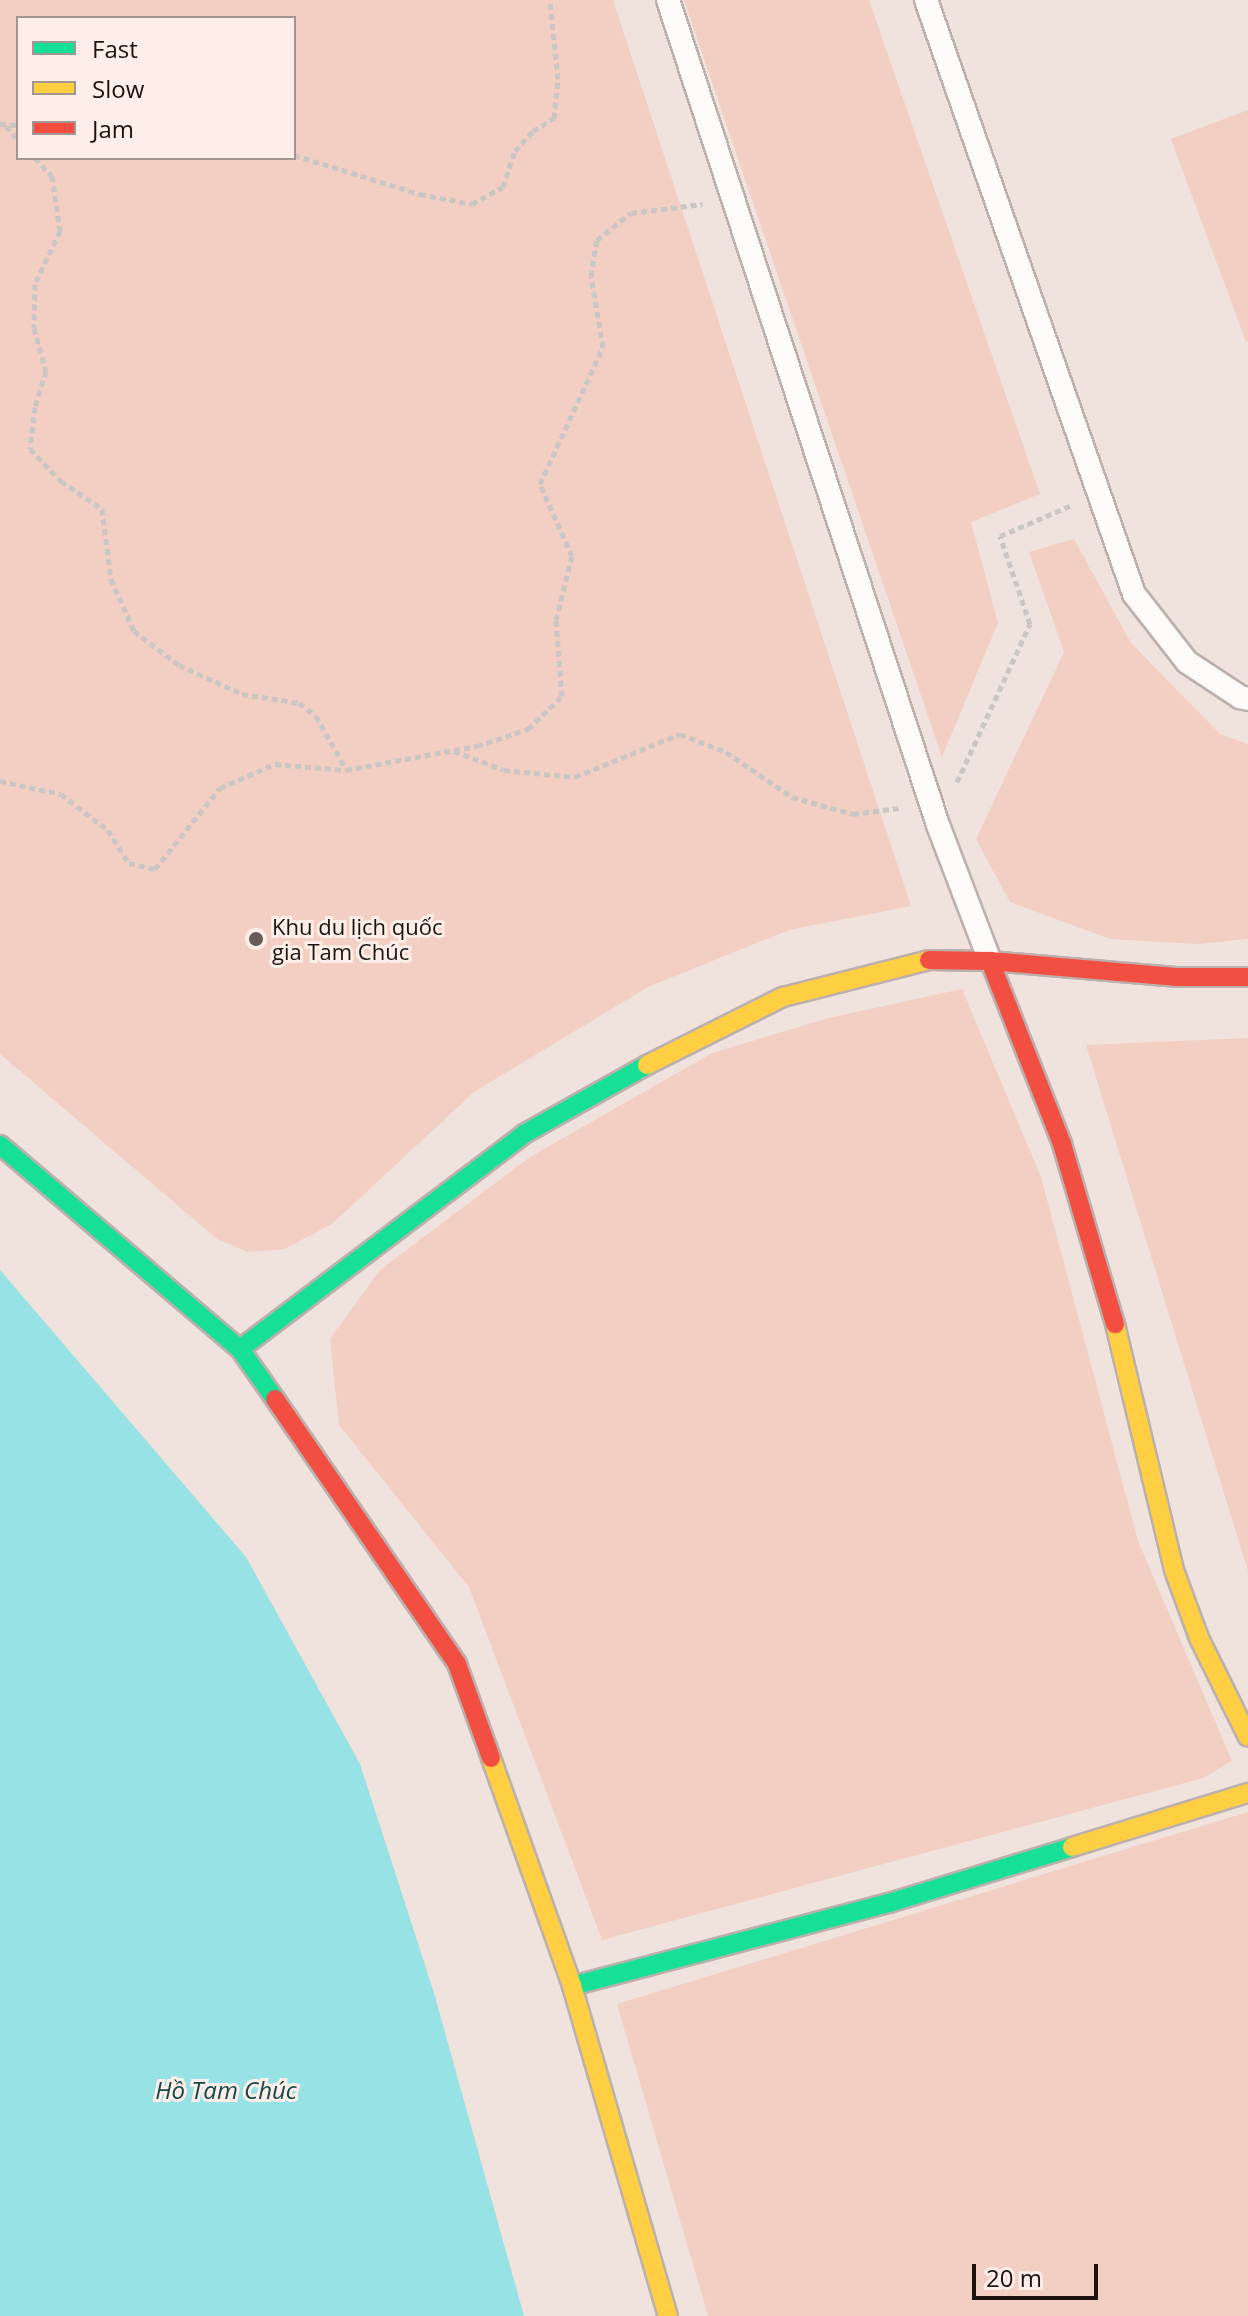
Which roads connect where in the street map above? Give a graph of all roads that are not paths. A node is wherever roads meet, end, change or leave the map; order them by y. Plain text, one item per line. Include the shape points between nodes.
1 (668, 0) edge
2 (926, 0) edge
3 (1248, 699) edge
4 (990, 961) junction
5 (1248, 977) edge
6 (0, 1145) edge
7 (240, 1349) junction
8 (1248, 1737) edge
9 (1248, 1793) edge
10 (572, 1986) junction
11 (668, 2316) edge

1 - 4 lane via 938,825
2 - 3 lane via 1134,594 1187,662
4 - 5 street via 1175,977
4 - 7 street via 925,960 783,997 696,1038 524,1134
4 - 8 street via 1062,1144 1113,1314 1174,1570 1199,1638
6 - 7 street
7 - 10 street via 457,1664
9 - 10 street via 889,1903
10 - 11 street

